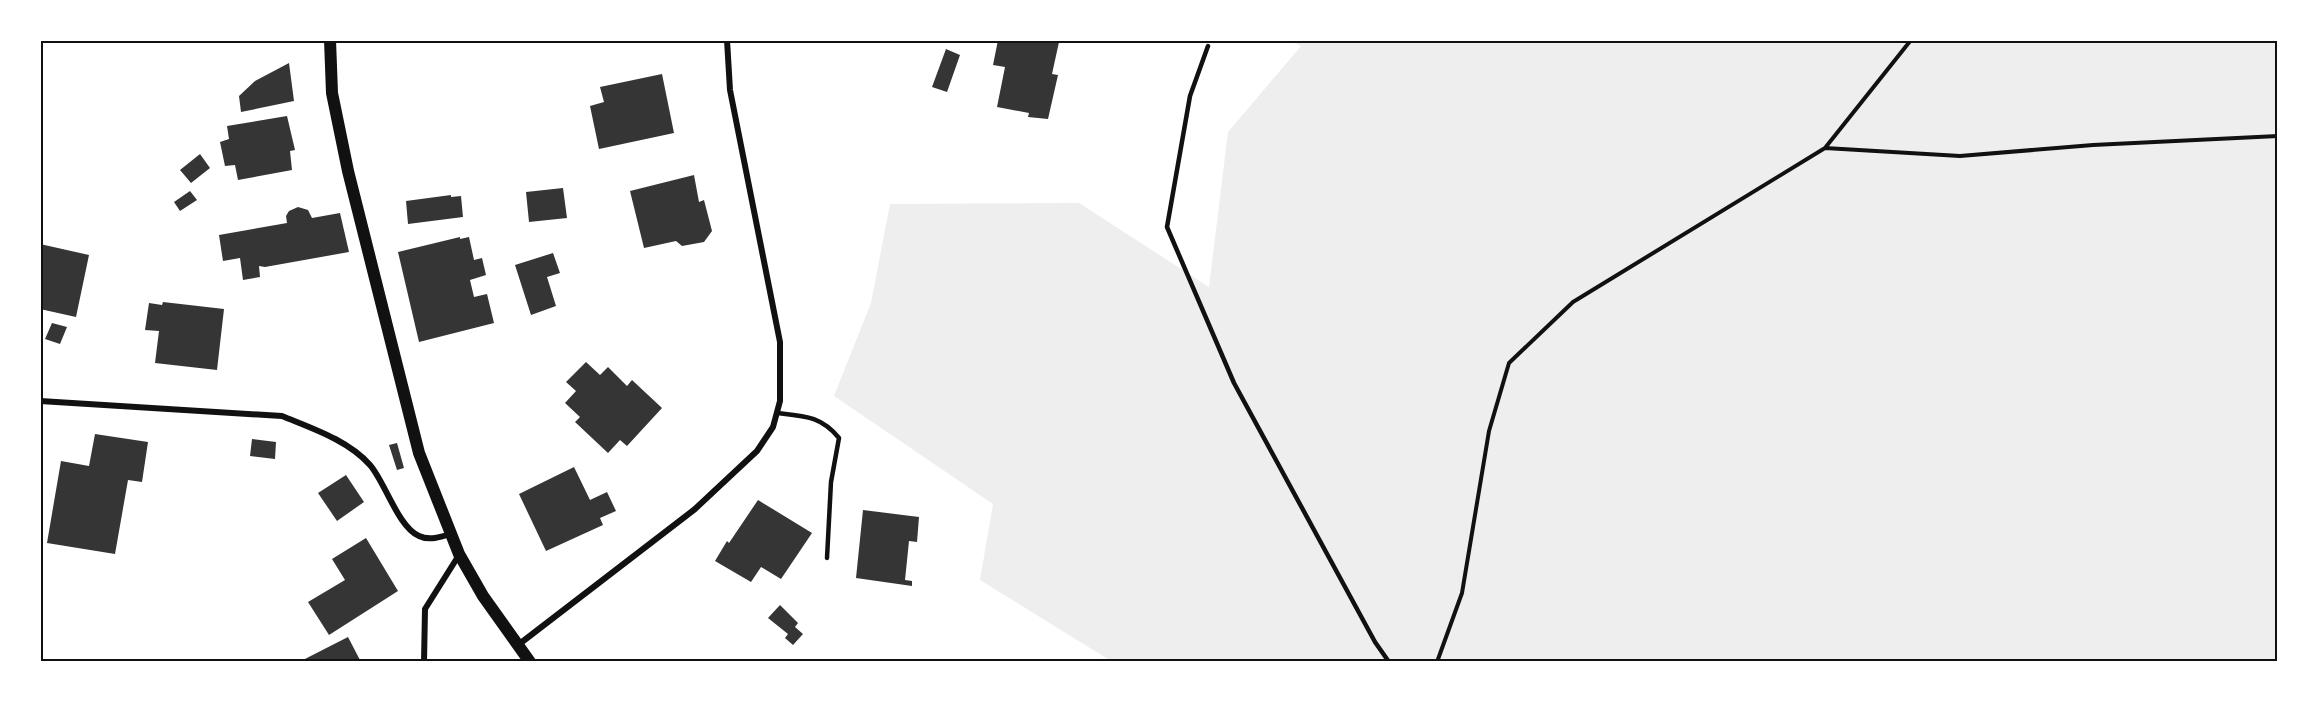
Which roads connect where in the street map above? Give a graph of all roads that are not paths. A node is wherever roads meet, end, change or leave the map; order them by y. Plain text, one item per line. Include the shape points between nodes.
1 (330, 40) edge
2 (727, 40) edge
3 (1208, 46) dead end
4 (40, 401) edge
5 (777, 413) junction
6 (450, 534) junction
7 (459, 554) junction
8 (827, 558) dead end
9 (517, 645) junction
10 (423, 662) edge
11 (530, 662) edge
12 (1389, 662) edge

1 - 6 main road via 332,93 348,171 419,453
2 - 5 street via 730,90 780,342
3 - 12 lane via 1190,96 1167,227 1234,383
4 - 6 street via 282,416 318,430 369,464 405,523 418,536
5 - 8 lane via 810,416 831,428 839,438 831,482
5 - 9 street via 757,451 727,480
6 - 7 main road
7 - 9 main road
7 - 10 street via 425,609
9 - 11 main road

